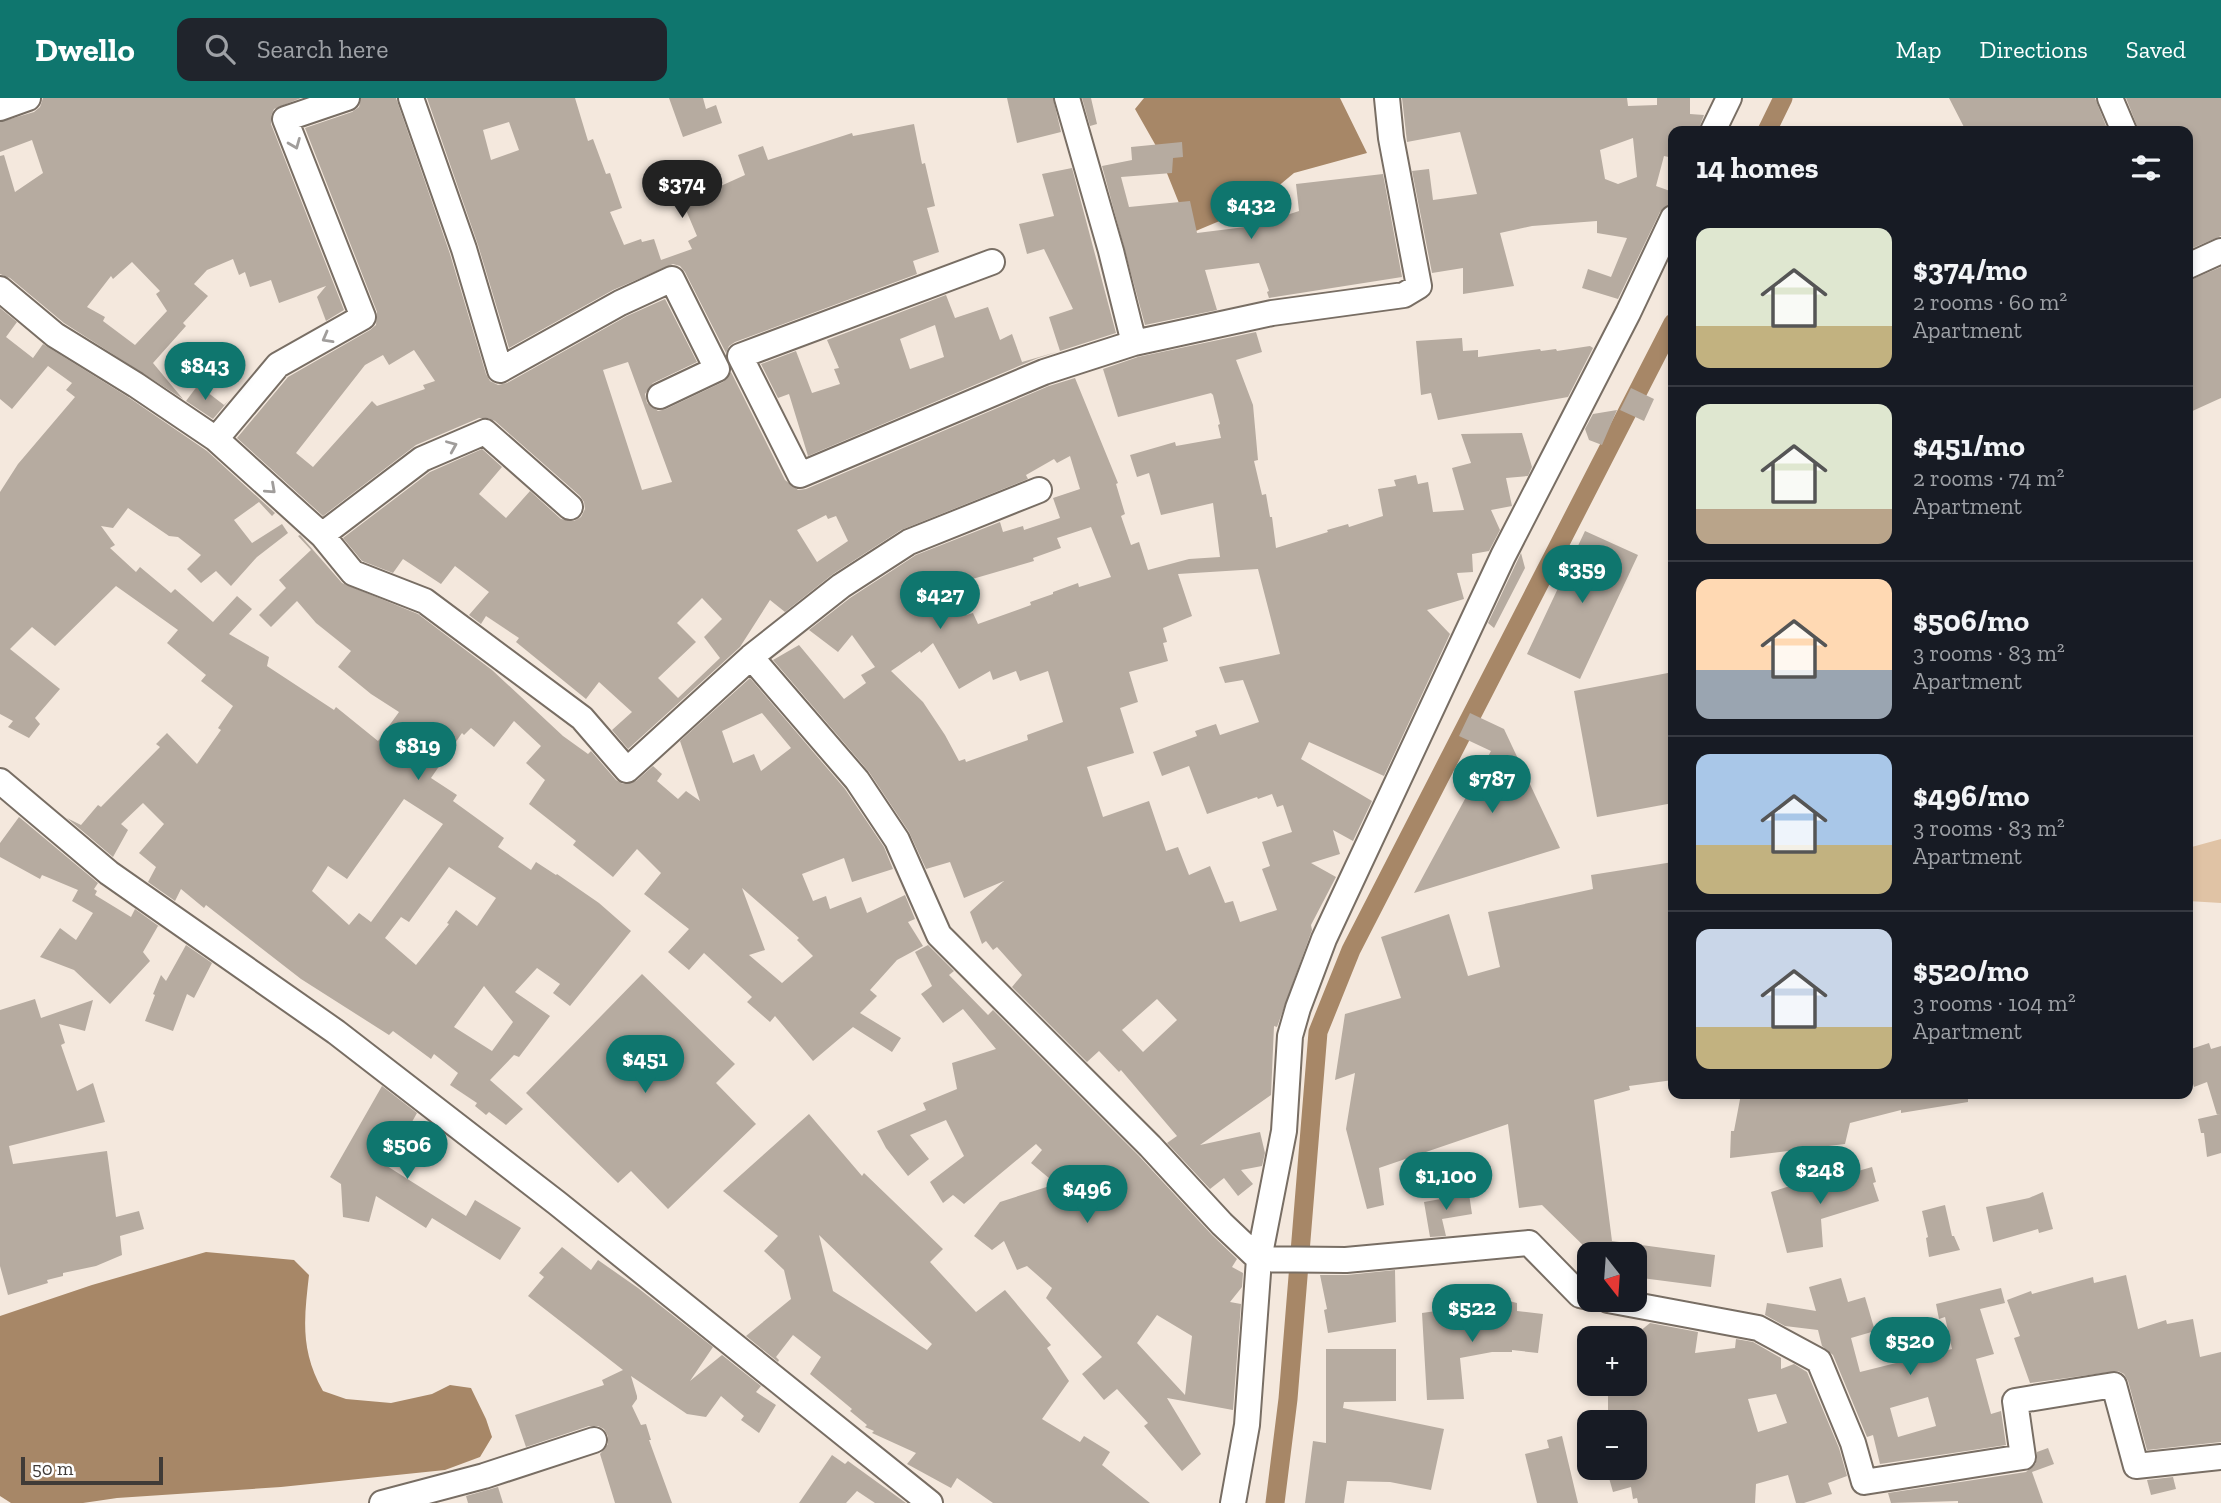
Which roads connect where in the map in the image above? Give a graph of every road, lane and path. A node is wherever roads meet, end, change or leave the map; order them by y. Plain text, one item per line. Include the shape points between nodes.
1 (28, 98) edge
2 (347, 98) edge
3 (411, 98) edge
4 (1068, 98) edge
5 (1387, 98) edge
6 (1729, 98) edge
7 (2110, 98) edge
8 (0, 108) edge
9 (1715, 126) edge
10 (2122, 126) edge
11 (1668, 229) edge
12 (2221, 251) edge
13 (992, 262) dead end
14 (2193, 264) edge
15 (0, 289) edge
16 (1134, 343) junction
17 (660, 396) dead end
18 (216, 439) junction
19 (1039, 490) dead end
20 (570, 507) dead end
21 (322, 535) junction
22 (751, 657) junction
23 (0, 782) edge
24 (1259, 1259) junction
25 (1577, 1292) edge
26 (1647, 1307) edge
27 (594, 1440) dead end
28 (2221, 1457) edge
29 (382, 1503) edge
30 (930, 1503) edge
31 (1233, 1503) edge

1 - 8 street
2 -> 18 street via 285,119 363,317 278,365
3 - 17 street via 500,370 672,279 717,369
4 - 16 street
5 - 16 street via 1419,286 1404,295 1272,313
6 - 9 street
7 - 10 street
11 - 24 street via 1503,556 1324,939 1290,1036 1284,1131
12 - 14 street
13 - 16 street via 740,356 800,475 1044,372
15 - 18 street via 55,335
18 -> 21 street
19 - 22 street via 909,542 841,586
21 -> 20 street via 422,459 485,432
21 - 22 street via 353,573 425,601 582,718 627,770
22 - 24 street via 857,780 897,840 939,935
23 - 30 street via 109,873 336,1032 557,1203
24 - 25 street via 1346,1260 1529,1243
24 - 31 street via 1247,1425
26 - 28 street via 1758,1328 1819,1361 1864,1482 2023,1457 2015,1401 2114,1385 2137,1466
27 - 29 street

